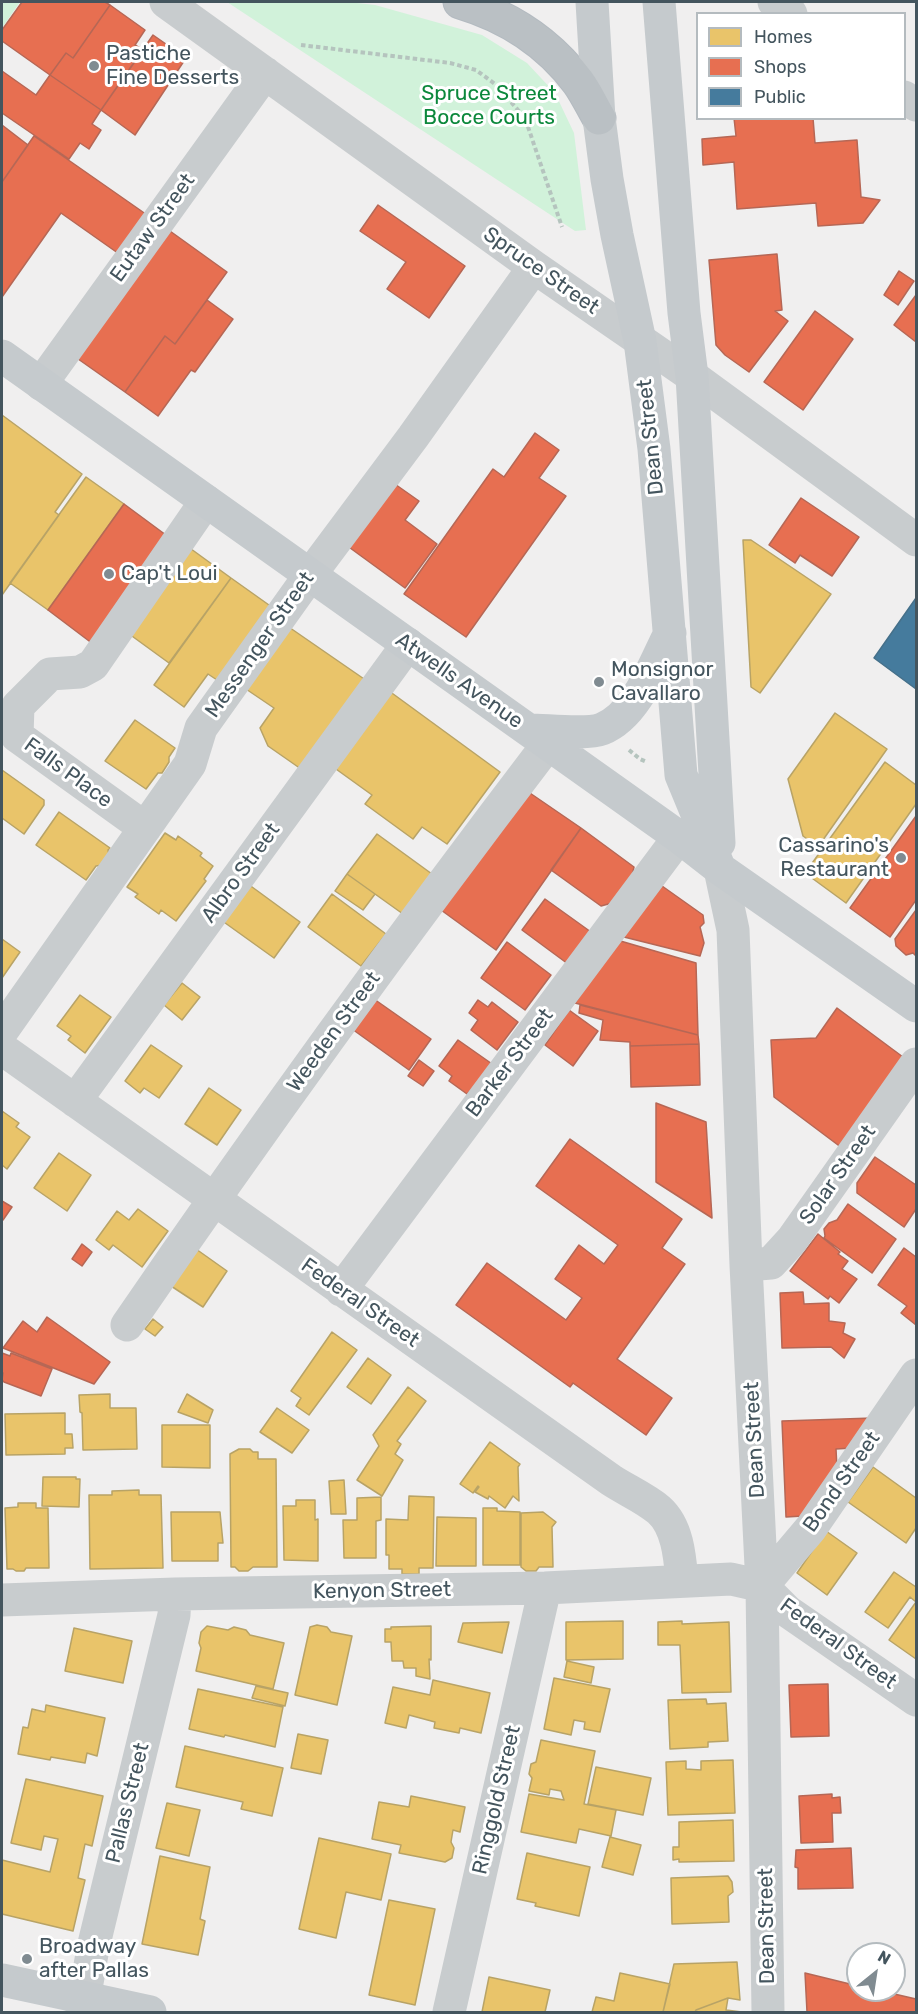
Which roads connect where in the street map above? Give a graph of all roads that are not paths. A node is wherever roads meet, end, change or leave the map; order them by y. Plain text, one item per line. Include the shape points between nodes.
1 (166, 2) edge
2 (460, 2) edge
3 (592, 2) edge
4 (659, 2) edge
5 (774, 2) edge
6 (787, 12) edge
7 (265, 73) junction
8 (599, 118) junction
9 (534, 267) junction
10 (640, 341) junction
11 (2, 356) edge
12 (692, 376) junction
13 (41, 384) junction
14 (206, 501) junction
15 (912, 527) edge
16 (309, 575) junction
17 (670, 633) junction
18 (408, 644) junction
19 (538, 737) junction
20 (145, 828) junction
21 (679, 837) junction
22 (720, 869) junction
23 (916, 1006) edge
24 (2, 1031) edge
25 (2, 1049) edge
26 (916, 1064) edge
27 (75, 1101) junction
28 (213, 1199) junction
29 (746, 1265) junction
30 (340, 1290) junction
31 (127, 1324) dead end
32 (916, 1375) edge
33 (682, 1581) junction
34 (762, 1586) junction
35 (546, 1588) junction
36 (175, 1594) junction
37 (2, 1600) edge
38 (915, 1696) edge
39 (2, 1980) edge
40 (83, 2005) edge
41 (150, 2013) edge
42 (449, 2013) edge
43 (768, 2013) edge

1 - 7 street, Spruce Street
2 - 8 highway via 490,12 540,42 579,83
3 - 8 main road, Dean Street
4 - 12 main road, Dean Street
5 - 6 street
7 - 9 street, Spruce Street
7 - 13 street, Eutaw Street
8 - 10 main road, Dean Street via 617,235
9 - 10 street, Spruce Street
9 - 16 street, Messenger Street
10 - 12 street, Spruce Street
10 - 17 main road, Dean Street
11 - 13 main road, Atwells Avenue
12 - 15 street, Spruce Street
12 - 22 main road, Dean Street
13 - 14 main road, Atwells Avenue
14 - 16 main road, Atwells Avenue
14 - 20 street, Falls Place via 93,665 80,672 50,674 18,706 17,736
16 - 18 main road, Atwells Avenue
16 - 20 street, Messenger Street via 201,728 190,764
17 - 19 main road via 634,702 622,716 602,729
17 - 22 main road, Dean Street via 681,775
18 - 19 main road, Atwells Avenue
18 - 27 street, Albro Street
19 - 21 main road, Atwells Avenue
19 - 28 street, Weeden Street via 363,991
20 - 24 street, Messenger Street
21 - 22 main road, Atwells Avenue
21 - 30 street, Barker Street
22 - 23 main road, Atwells Avenue
22 - 29 street, Dean Street via 733,930
25 - 27 street, Federal Street
26 - 29 street, Solar Street via 792,1240 771,1263
27 - 28 street, Federal Street
28 - 30 street, Federal Street
28 - 31 street, Weeden Street
29 - 34 street, Dean Street
30 - 33 street, Federal Street via 660,1511 679,1550
32 - 34 street, Bond Street via 811,1528
33 - 34 street, Kenyon Street via 731,1579
33 - 35 street, Kenyon Street
34 - 38 street, Federal Street via 787,1611
34 - 43 street, Dean Street
35 - 36 street, Kenyon Street
35 - 42 street, Ringgold Street
36 - 37 street, Kenyon Street
36 - 40 street, Pallas Street via 174,1615 93,1948
39 - 40 main road
40 - 41 main road

